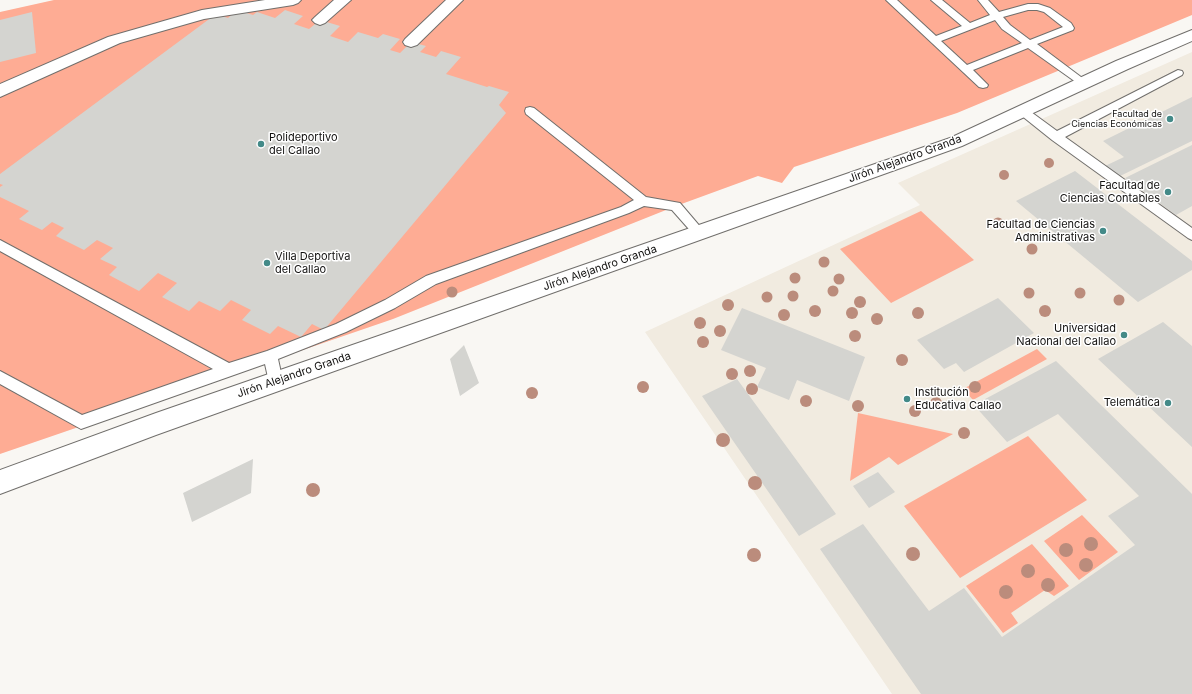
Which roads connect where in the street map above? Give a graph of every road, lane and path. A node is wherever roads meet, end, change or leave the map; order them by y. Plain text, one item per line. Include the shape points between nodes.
1 (293, 0) edge
2 (343, 0) edge
3 (456, 0) edge
4 (891, 0) edge
5 (936, 0) edge
6 (983, 0) edge
7 (996, 16) junction
8 (320, 20) dead end
9 (969, 27) junction
10 (1192, 35) edge
11 (934, 40) junction
12 (412, 42) dead end
13 (1030, 44) junction
14 (966, 69) junction
15 (1178, 73) dead end
16 (1084, 83) junction
17 (983, 85) dead end
18 (0, 90) edge
19 (530, 111) dead end
20 (1023, 112) junction
21 (1056, 137) junction
22 (643, 202) junction
23 (1190, 232) edge
24 (699, 233) junction
25 (0, 245) edge
26 (270, 356) junction
27 (228, 370) junction
28 (0, 377) edge
29 (276, 382) junction
30 (0, 482) edge

1 - 18 street via 202,15 114,40
2 - 8 street
3 - 12 street
4 - 11 lane
5 - 9 lane
6 - 7 lane
7 - 9 lane
7 - 13 lane via 1006,27
7 - 13 lane via 1028,7 1038,7 1047,10 1069,28
9 - 11 lane
10 - 16 street, Jirón Alejandro Granda
11 - 14 lane
13 - 14 lane
13 - 16 lane
14 - 17 lane
15 - 21 lane
16 - 20 street, Jirón Alejandro Granda
19 - 22 lane
20 - 21 lane
20 - 24 street, Jirón Alejandro Granda via 956,142
21 - 23 lane
22 - 24 lane via 676,206
22 - 26 lane via 431,280 341,328
24 - 29 street, Jirón Alejandro Granda
25 - 27 lane
26 - 27 lane
26 - 29 lane
27 - 28 lane via 81,422
29 - 30 street, Jirón Alejandro Granda

